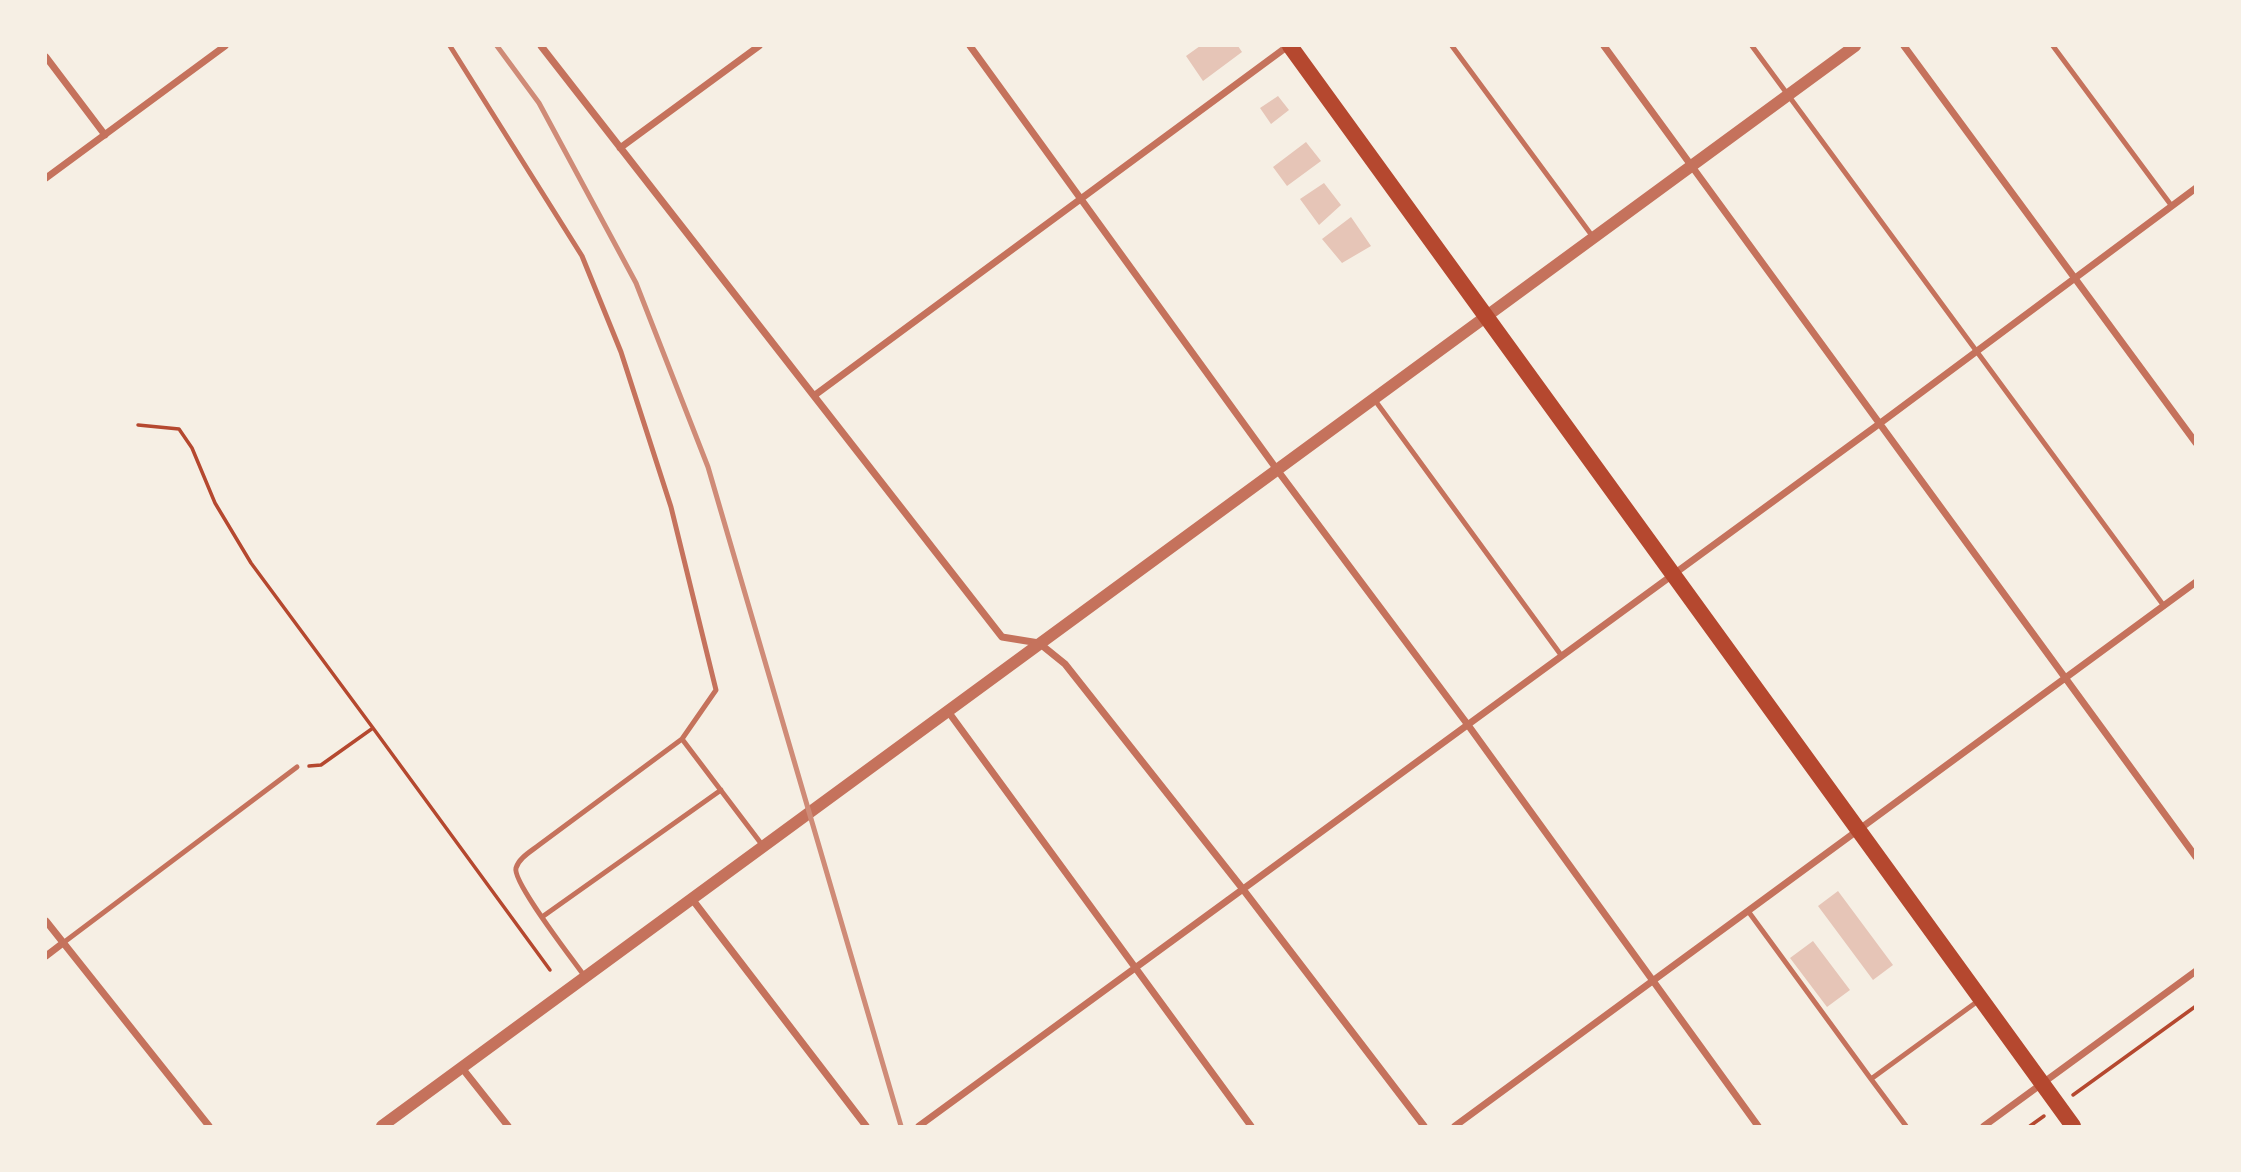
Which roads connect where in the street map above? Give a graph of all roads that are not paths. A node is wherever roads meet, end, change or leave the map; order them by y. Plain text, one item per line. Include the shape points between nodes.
1 (225, 46) edge
2 (450, 46) edge
3 (541, 46) edge
4 (760, 46) edge
5 (970, 46) edge
6 (1289, 46) edge
7 (1452, 46) edge
8 (1604, 46) edge
9 (1752, 46) edge
10 (1855, 46) edge
11 (1904, 46) edge
12 (2053, 46) edge
13 (46, 57) edge
14 (1788, 95) junction
15 (105, 135) junction
16 (620, 148) junction
17 (1691, 166) junction
18 (46, 178) edge
19 (2196, 188) edge
20 (1082, 199) junction
21 (2171, 205) junction
22 (1593, 237) junction
23 (2074, 277) junction
24 (1485, 316) junction
25 (1975, 351) junction
26 (815, 395) junction
27 (1374, 399) junction
28 (1879, 424) junction
29 (2196, 443) edge
30 (1278, 471) junction
31 (1673, 574) junction
32 (2196, 582) edge
33 (2164, 606) junction
34 (1039, 643) junction
35 (1561, 654) junction
36 (2067, 678) junction
37 (947, 710) junction
38 (1468, 725) junction
39 (682, 739) junction
40 (297, 767) road end
41 (721, 790) junction
42 (1856, 830) junction
43 (763, 846) junction
44 (2196, 857) edge
45 (1242, 888) junction
46 (692, 898) junction
47 (1748, 911) junction
48 (542, 917) junction
49 (46, 921) edge
50 (63, 943) junction
51 (46, 956) edge
52 (1136, 968) junction
53 (2196, 971) edge
54 (585, 977) junction
55 (1653, 983) junction
56 (1980, 999) junction
57 (462, 1068) junction
58 (1871, 1080) junction
59 (2043, 1084) junction
60 (209, 1126) edge
61 (382, 1126) edge
62 (508, 1126) edge
63 (866, 1126) edge
64 (919, 1126) edge
65 (1251, 1126) edge
66 (1424, 1126) edge
67 (1455, 1126) edge
68 (1758, 1126) edge
69 (1906, 1126) edge
70 (1984, 1126) edge
71 (2073, 1126) edge

1 - 15 street
2 - 39 lane via 582,256 621,352 671,507 716,690
3 - 16 street
4 - 16 street
5 - 20 street
6 - 20 street
6 - 24 main road
7 - 22 lane
8 - 17 street
9 - 14 lane
10 - 14 street
11 - 23 street
12 - 21 lane
13 - 15 street
14 - 17 street
14 - 25 lane
15 - 18 street
16 - 26 street
17 - 22 street
17 - 28 street
19 - 21 street
20 - 26 street
20 - 30 street
21 - 23 street
22 - 24 street
23 - 25 street
23 - 29 street
24 - 27 street
24 - 31 main road
25 - 28 street
25 - 33 lane
26 - 34 street via 1002,637
27 - 30 street
27 - 35 lane
28 - 31 street
28 - 36 street
30 - 34 street
30 - 38 street
31 - 35 street
31 - 42 main road
32 - 33 street
33 - 36 street
34 - 37 street
34 - 45 street via 1065,664
35 - 38 street
36 - 42 street
36 - 44 street
37 - 43 street
37 - 52 street
38 - 45 street
38 - 55 street
39 - 41 lane
39 - 48 lane via 521,859 515,875
40 - 50 lane
41 - 43 lane
41 - 48 lane
42 - 47 street
42 - 56 main road
43 - 46 street
45 - 52 street
45 - 66 street
46 - 54 street
46 - 63 street
47 - 55 street
47 - 58 lane
48 - 54 lane
49 - 50 street
50 - 51 street
50 - 60 street
52 - 64 street
52 - 65 street
53 - 59 street
54 - 57 street
55 - 67 street
55 - 68 street
56 - 58 lane
56 - 59 main road
57 - 61 street
57 - 62 street
58 - 69 lane
59 - 70 street
59 - 71 main road

